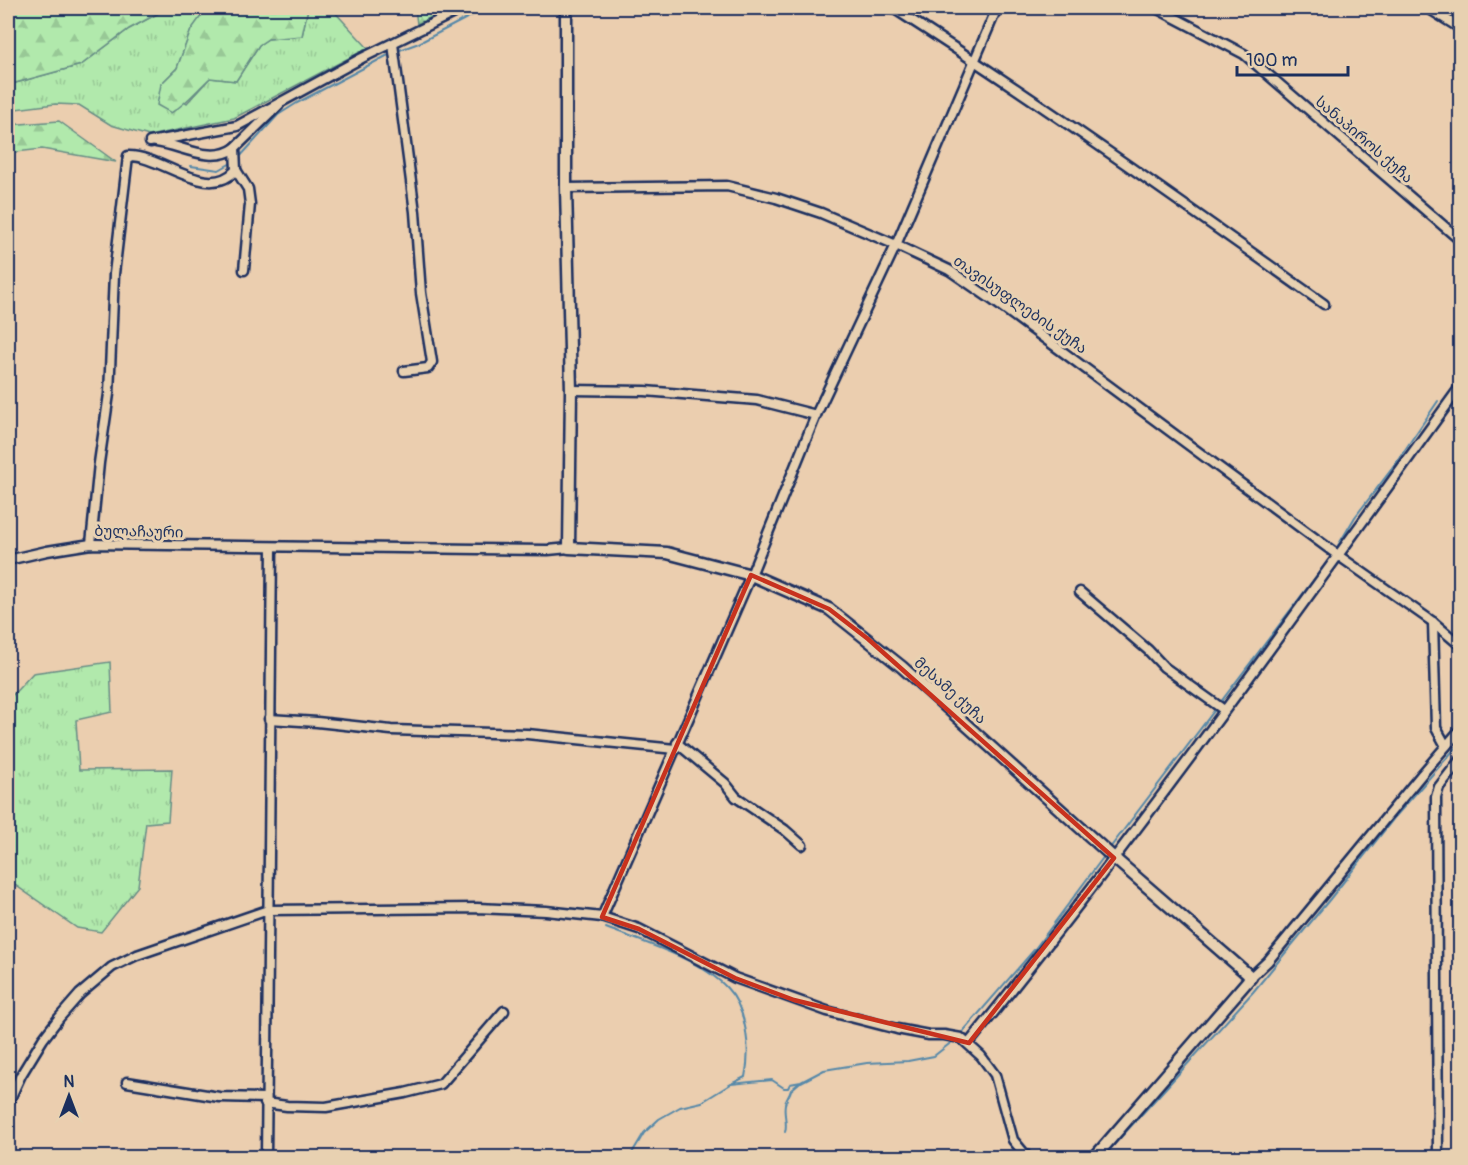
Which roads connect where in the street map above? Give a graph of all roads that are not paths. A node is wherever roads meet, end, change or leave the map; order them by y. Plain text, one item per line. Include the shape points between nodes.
1 (464, 8) edge
2 (566, 8) edge
3 (893, 8) edge
4 (997, 8) edge
5 (1156, 8) edge
6 (1428, 8) edge
7 (1461, 28) edge
8 (393, 44) junction
9 (975, 60) junction
10 (279, 105) junction
11 (235, 148) junction
12 (236, 170) junction
13 (566, 188) junction
14 (1461, 240) edge
15 (896, 244) junction
16 (244, 270) dead end
17 (1324, 304) dead end
18 (404, 371) dead end
19 (1461, 387) edge
20 (571, 390) junction
21 (816, 414) junction
22 (91, 544) junction
23 (272, 547) junction
24 (569, 548) junction
25 (1339, 556) junction
26 (8, 560) edge
27 (751, 575) junction
28 (1080, 592) dead end
29 (1433, 622) junction
30 (1461, 645) edge
31 (1224, 710) junction
32 (269, 720) junction
33 (1461, 730) edge
34 (676, 746) junction
35 (1446, 746) junction
36 (1461, 760) edge
37 (802, 845) dead end
38 (1114, 858) junction
39 (268, 910) junction
40 (602, 917) junction
41 (1251, 977) junction
42 (504, 1011) dead end
43 (969, 1043) junction
44 (127, 1082) dead end
45 (265, 1100) junction
46 (8, 1103) edge
47 (266, 1158) edge
48 (1028, 1158) edge
49 (1094, 1158) edge
50 (1438, 1158) edge

1 - 8 street
2 - 13 street
3 - 9 street
4 - 9 street
5 - 14 street, სანაპიროს ქუჩა via 1244,54
6 - 7 street
8 - 10 street
8 - 18 street via 432,362 428,368
9 - 15 street
9 - 17 street
10 - 11 street
10 - 11 street via 237,126 150,142 215,156
11 - 12 street
12 - 16 street via 248,189 250,204
12 - 22 street via 225,178 202,181 146,158 128,156 114,274 109,394
13 - 15 street, თავისუფლების ქუჩა via 727,186 821,213
13 - 20 street
15 - 21 street
15 - 25 street, თავისუფლების ქუჩა via 949,270 994,301
19 - 25 street
20 - 21 street via 757,400
20 - 24 street
21 - 27 street
22 - 23 street, ბულაჩაური
22 - 26 street, ბულაჩაური
23 - 24 street, ბულაჩაური
23 - 32 street
24 - 27 street, მესამე ქუჩა via 667,553
25 - 29 street, თავისუფლების ქუჩა
25 - 31 street
27 - 34 street
27 - 38 street, მესამე ქუჩა via 829,609 860,633
28 - 31 street via 1164,667
29 - 30 street, თავისუფლების ქუჩა
29 - 35 street via 1436,728
31 - 38 street
32 - 34 street
32 - 39 street
33 - 35 street
34 - 37 street via 736,797
34 - 40 street
35 - 41 street
36 - 50 street via 1439,787 1436,797
38 - 41 street, მესამე ქუჩა
38 - 43 street
39 - 40 street via 477,908
39 - 45 street
39 - 46 street via 112,967 59,1018
40 - 43 street via 639,929 735,978 794,1000 897,1029 954,1036
41 - 49 street
42 - 45 street via 441,1084 326,1107 287,1107
43 - 48 street via 995,1075 1013,1140
44 - 45 street
45 - 47 street

